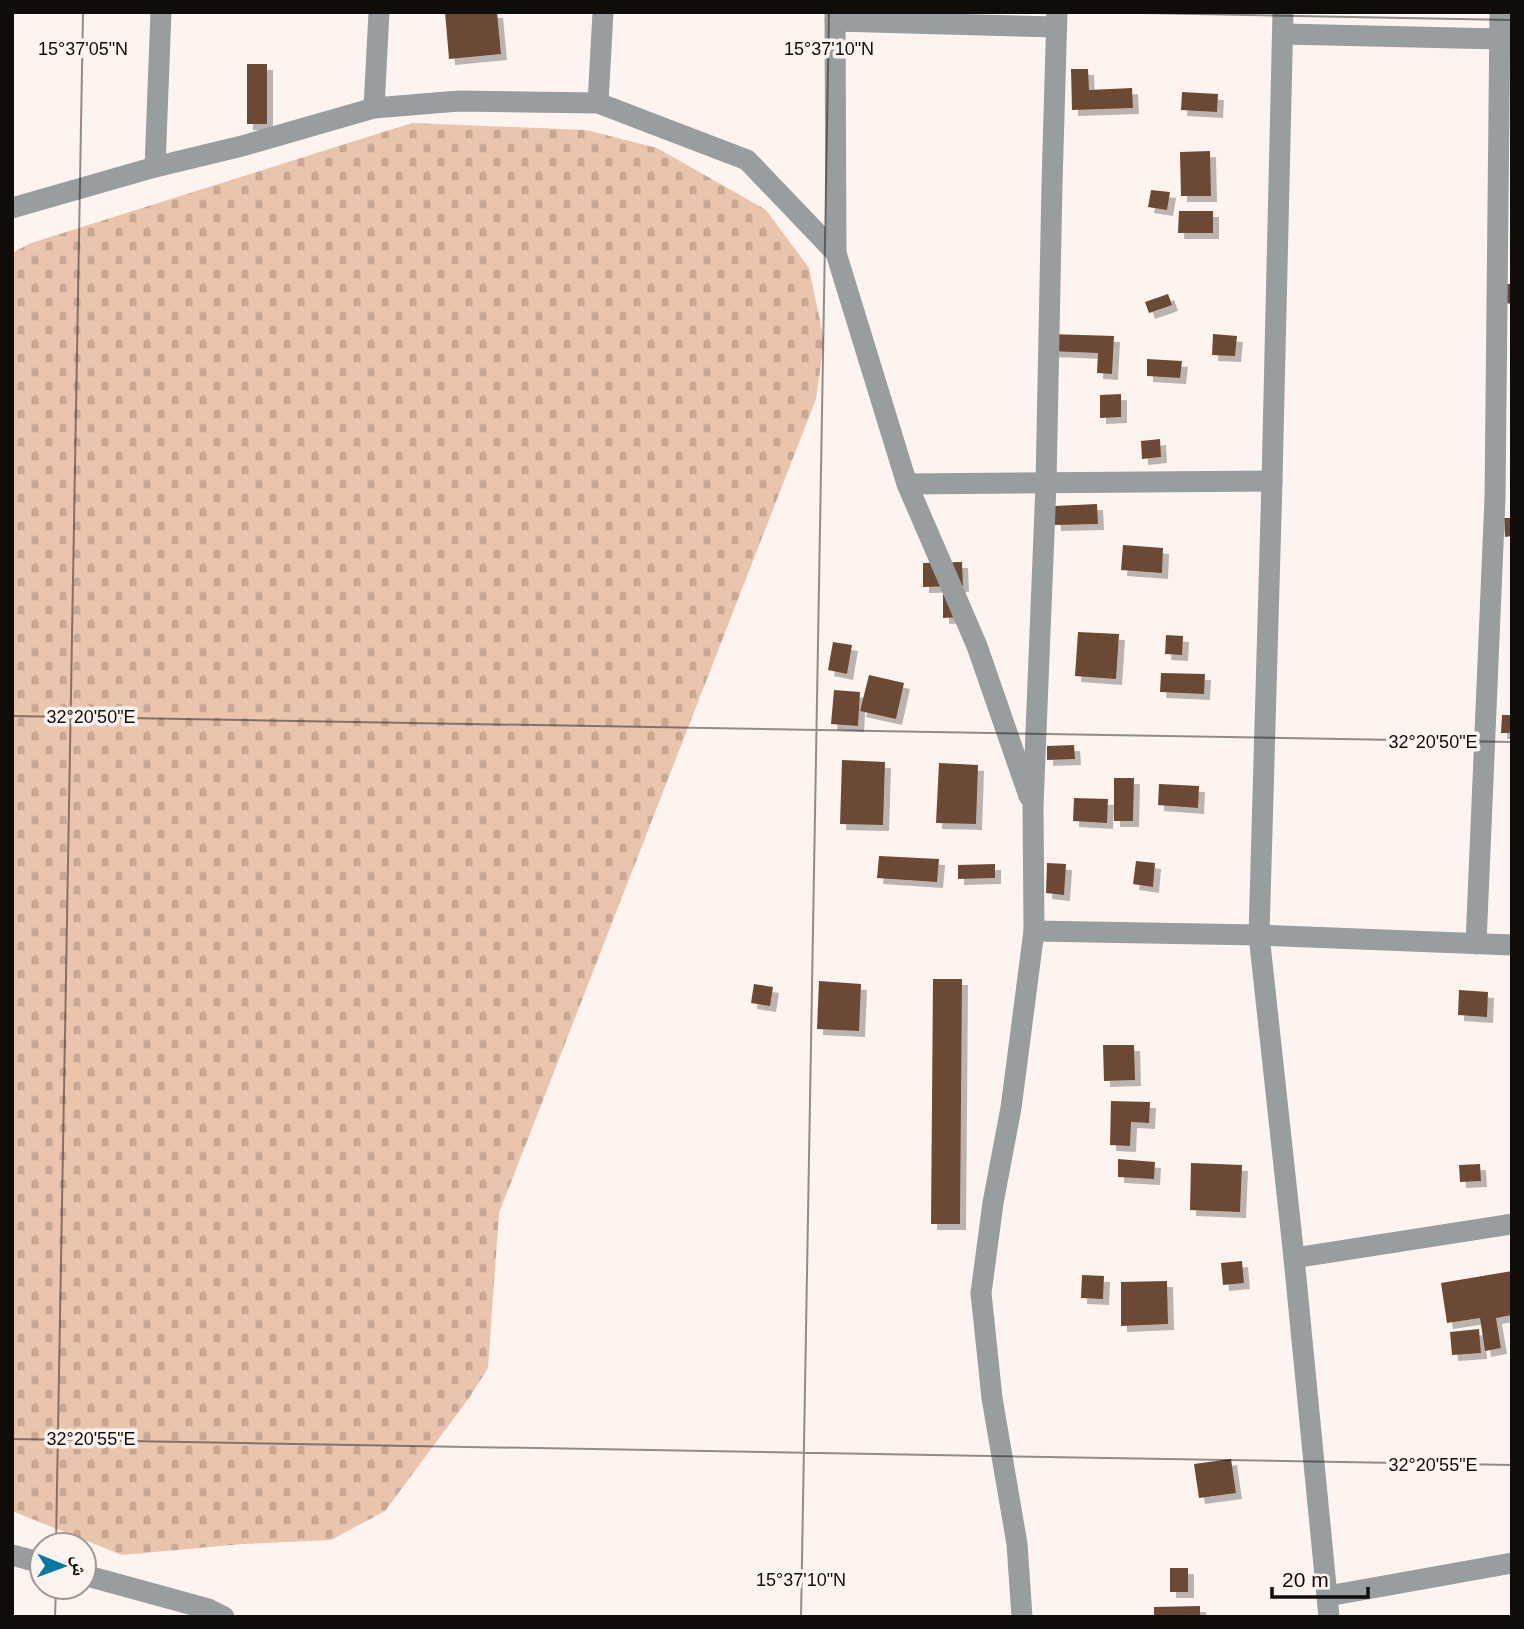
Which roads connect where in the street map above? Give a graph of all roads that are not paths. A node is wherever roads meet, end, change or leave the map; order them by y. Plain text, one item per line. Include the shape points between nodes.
1 (161, 12) edge
2 (379, 12) edge
3 (603, 12) edge
4 (1500, 12) edge
5 (835, 17) edge
6 (1056, 20) edge
7 (1283, 23) edge
8 (1500, 39) junction
9 (598, 103) junction
10 (374, 108) junction
11 (155, 167) junction
12 (12, 208) edge
13 (836, 253) junction
14 (1272, 481) junction
15 (1046, 484) junction
16 (907, 485) junction
17 (1503, 499) edge
18 (1033, 806) junction
19 (1034, 931) junction
20 (1259, 934) junction
21 (1476, 943) junction
22 (1512, 945) edge
23 (1512, 1224) edge
24 (1294, 1258) junction
25 (1512, 1563) edge
26 (98, 1579) edge
27 (1328, 1606) edge
28 (213, 1614) edge
29 (1022, 1617) edge

1 - 11 street
2 - 10 street
3 - 9 street
4 - 8 street
5 - 6 street
5 - 13 street
6 - 15 street
7 - 8 street
7 - 14 street
8 - 17 street
9 - 10 street via 459,102
9 - 13 street via 747,160
10 - 11 street
11 - 12 street
13 - 16 street
14 - 15 street
14 - 20 street
15 - 16 street
15 - 18 street
16 - 18 street via 977,646
17 - 21 street
18 - 19 street
19 - 20 street
19 - 29 street via 1012,1108 981,1293 992,1398 1017,1544
20 - 21 street
20 - 24 street
21 - 22 street
23 - 24 street
24 - 27 street
25 - 27 street
26 - 28 street

